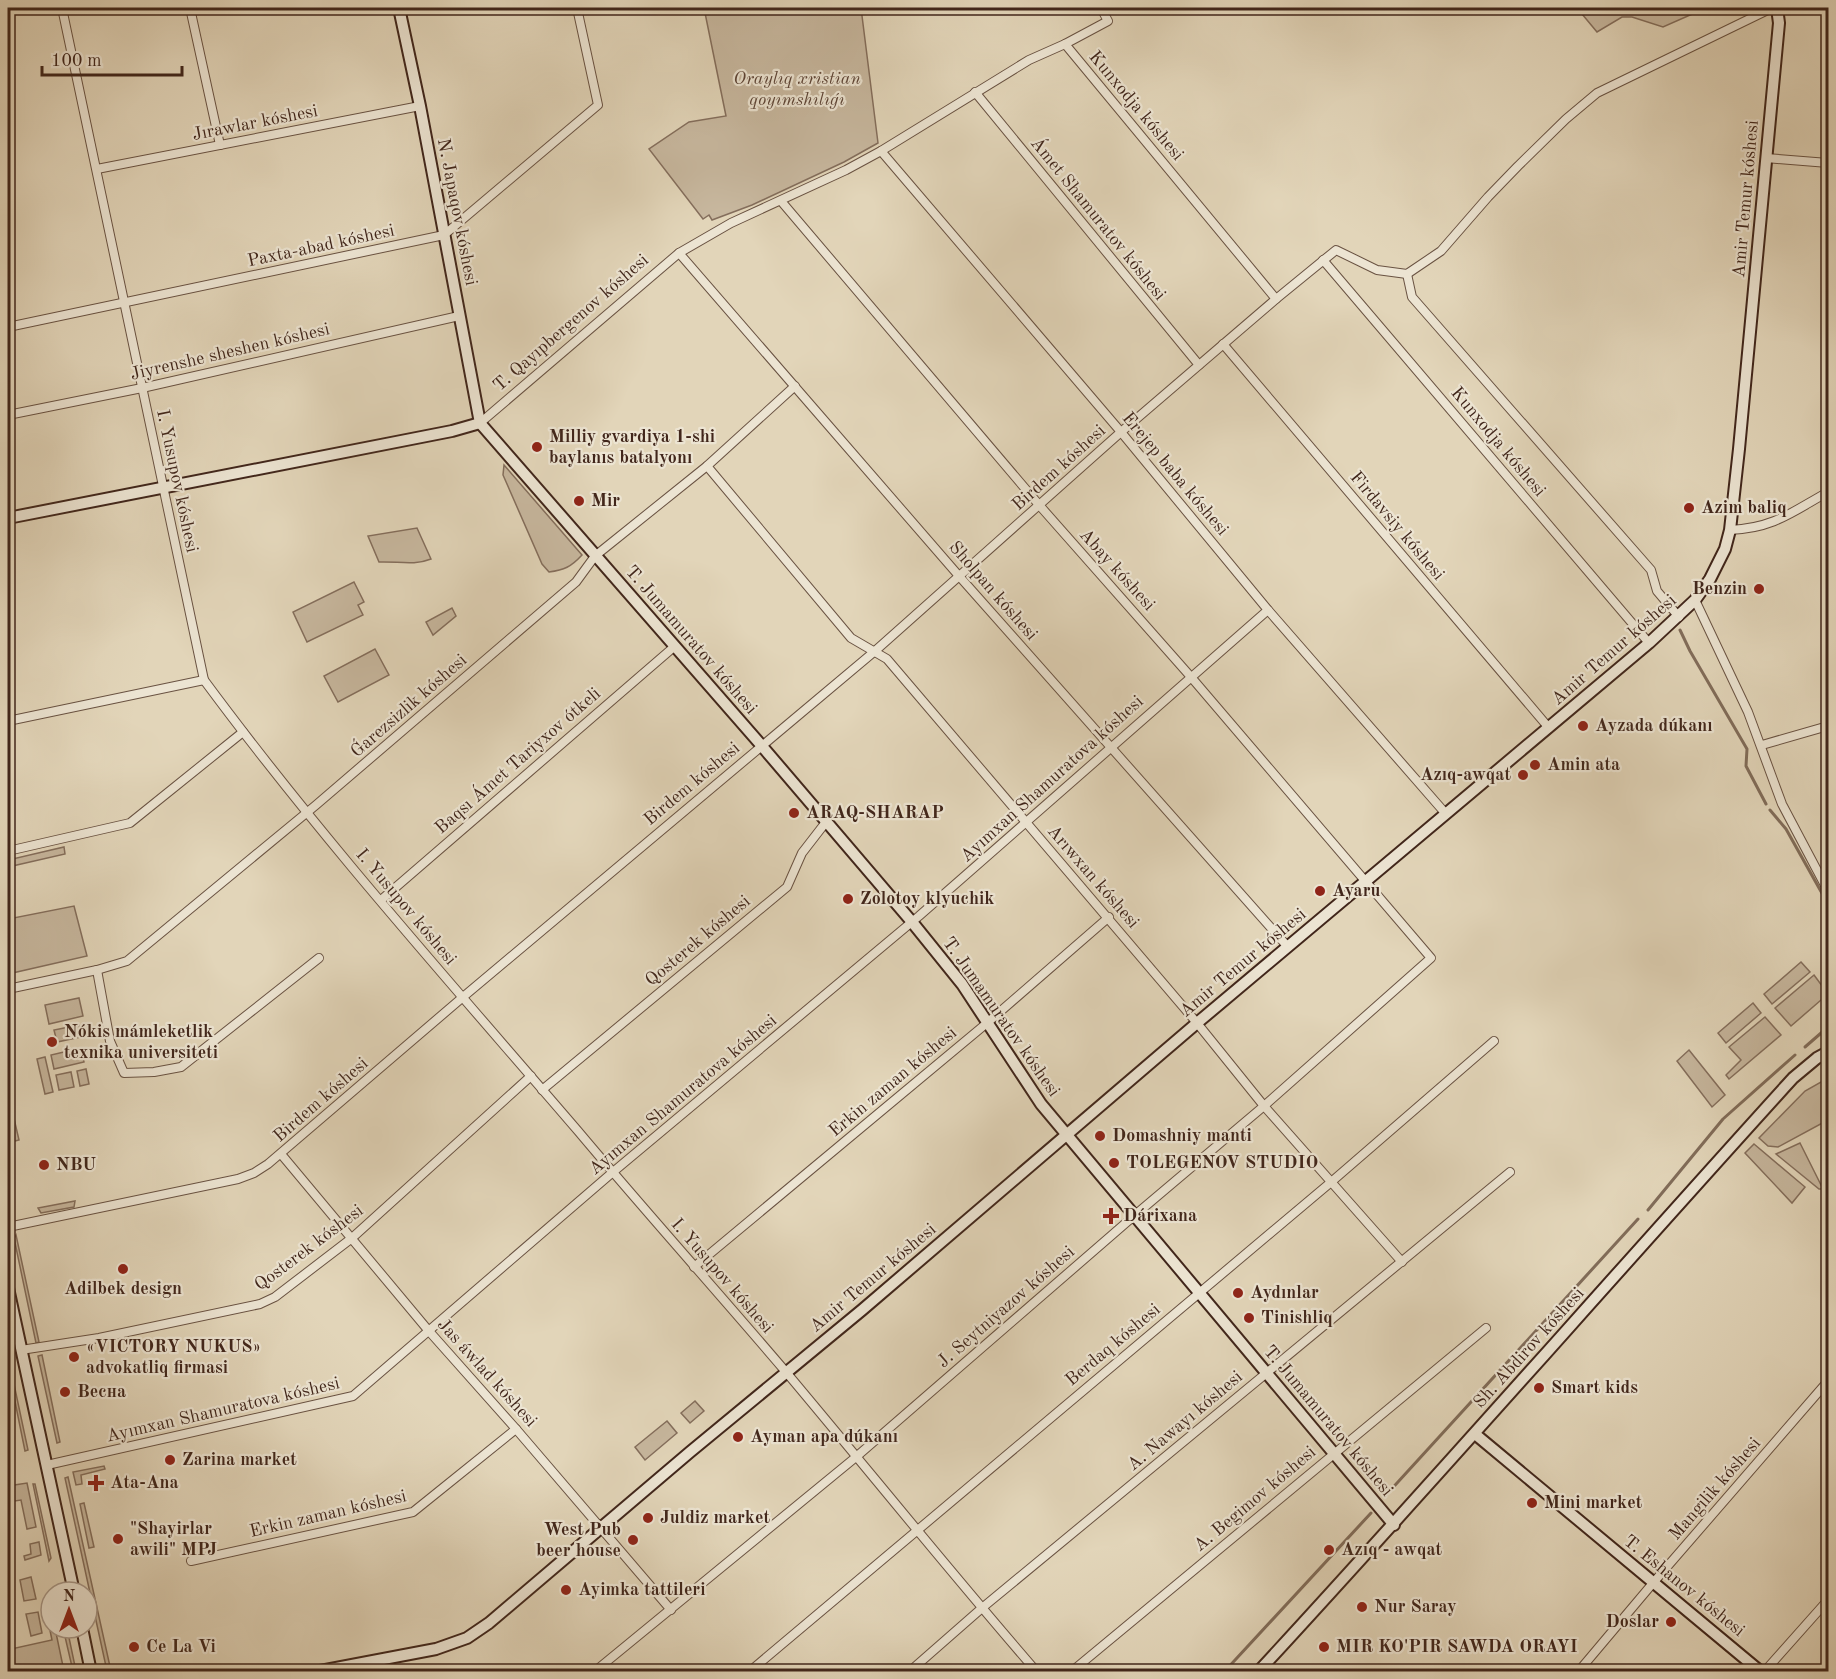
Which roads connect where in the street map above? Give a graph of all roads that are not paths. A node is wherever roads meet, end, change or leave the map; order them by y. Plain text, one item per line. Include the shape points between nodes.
1 (62, 8) edge
2 (190, 8) edge
3 (399, 8) edge
4 (577, 8) edge
5 (1101, 8) edge
6 (1773, 8) edge
7 (1777, 8) edge
8 (1065, 44) junction
9 (975, 92) junction
10 (420, 106) junction
11 (220, 146) junction
12 (881, 151) junction
13 (1766, 159) junction
14 (1828, 163) edge
15 (97, 169) junction
16 (781, 201) junction
17 (444, 236) junction
18 (680, 253) junction
19 (1323, 260) junction
20 (1407, 274) junction
21 (1276, 299) junction
22 (125, 302) junction
23 (459, 316) junction
24 (8, 327) edge
25 (1223, 344) junction
26 (1199, 365) junction
27 (795, 386) junction
28 (142, 387) junction
29 (8, 415) edge
30 (480, 423) junction
31 (1121, 432) junction
32 (707, 466) junction
33 (162, 487) junction
34 (1828, 492) edge
35 (1040, 506) junction
36 (8, 518) edge
37 (1730, 530) junction
38 (595, 556) junction
39 (959, 576) junction
40 (1695, 600) junction
41 (1268, 610) junction
42 (1679, 617) junction
43 (1649, 644) junction
44 (675, 646) junction
45 (875, 651) junction
46 (1191, 676) junction
47 (204, 680) junction
48 (8, 721) edge
49 (1828, 726) edge
50 (1549, 728) junction
51 (243, 732) junction
52 (761, 745) junction
53 (1761, 745) junction
54 (1111, 747) junction
55 (306, 812) junction
56 (1446, 814) junction
57 (826, 822) junction
58 (1027, 823) junction
59 (8, 851) edge
60 (1366, 881) junction
61 (1828, 891) edge
62 (381, 900) junction
63 (1109, 918) junction
64 (912, 922) junction
65 (1288, 947) junction
66 (319, 958) dead end
67 (1431, 958) joint
68 (98, 970) junction
69 (8, 989) edge
70 (463, 996) junction
71 (987, 1023) junction
72 (1197, 1023) junction
73 (1494, 1041) dead end
74 (1828, 1052) edge
75 (531, 1076) junction
76 (543, 1090) junction
77 (1264, 1106) junction
78 (1066, 1135) junction
79 (281, 1154) junction
80 (613, 1172) junction
81 (1510, 1172) dead end
82 (1330, 1183) junction
83 (1135, 1215) junction
84 (8, 1227) edge
85 (352, 1238) junction
86 (1402, 1262) junction
87 (694, 1267) junction
88 (8, 1288) edge
89 (1198, 1293) junction
90 (1486, 1328) dead end
91 (428, 1330) junction
92 (21, 1350) junction
93 (786, 1373) junction
94 (1267, 1373) junction
95 (1828, 1381) edge
96 (516, 1429) junction
97 (1475, 1434) junction
98 (1335, 1453) junction
99 (856, 1457) junction
100 (47, 1465) junction
101 (1394, 1525) junction
102 (602, 1528) junction
103 (918, 1529) junction
104 (191, 1561) dead end
105 (71, 1580) edge
106 (1653, 1583) junction
107 (1828, 1600) edge
108 (982, 1608) junction
109 (671, 1610) junction
110 (85, 1640) edge
111 (91, 1671) edge
112 (315, 1671) edge
113 (594, 1671) edge
114 (749, 1671) edge
115 (909, 1671) edge
116 (1037, 1671) edge
117 (1071, 1671) edge
118 (1258, 1671) edge
119 (1578, 1671) edge
120 (1762, 1671) edge

1 - 15 street, I. Yusupov kóshesi
2 - 11 street
3 - 10 street, N. Japaqov kóshesi
4 - 17 street, Paxta-abad kóshesi via 598,105
5 - 8 street, T. Qayıpbergenov kóshesi via 1108,21
6 - 20 street via 1597,93 1518,166 1441,251
7 - 13 street, Amir Temur kóshesi via 1779,22
8 - 9 street, T. Qayıpbergenov kóshesi
8 - 21 street, Kunxodja kóshesi
9 - 12 street, T. Qayıpbergenov kóshesi
9 - 26 street, Ámet Shamuratov kóshesi
10 - 11 street, Jırawlar kóshesi
10 - 17 street, N. Japaqov kóshesi
11 - 15 street, Jırawlar kóshesi
12 - 16 street, T. Qayıpbergenov kóshesi
12 - 31 street, Erejep baba kóshesi
13 - 14 street
13 - 37 street, Amir Temur kóshesi
15 - 22 street, I. Yusupov kóshesi
16 - 18 street, T. Qayıpbergenov kóshesi via 730,223
16 - 35 street, Abay kóshesi
17 - 22 street, Paxta-abad kóshesi
17 - 23 street, N. Japaqov kóshesi
18 - 27 street, Sholpan kóshesi
18 - 30 street, T. Qayıpbergenov kóshesi
19 - 20 street, Birdem kóshesi via 1336,250 1377,270
19 - 21 street, Birdem kóshesi
19 - 43 street, Kunxodja kóshesi
20 - 42 street via 1412,297 1651,570 1657,591
21 - 25 street, Birdem kóshesi
22 - 24 street, Paxta-abad kóshesi
22 - 28 street, I. Yusupov kóshesi
23 - 28 street, Jiyrenshe sheshen kóshesi
23 - 30 street, N. Japaqov kóshesi
25 - 26 street, Birdem kóshesi
25 - 50 street, Firdavsiy kóshesi
26 - 31 street, Birdem kóshesi
27 - 32 street, Ǵarezsizlik kóshesi
27 - 39 street, Sholpan kóshesi
28 - 29 street, Jiyrenshe sheshen kóshesi
28 - 33 street, I. Yusupov kóshesi
30 - 33 street, T. Qayıpbergenov kóshesi
30 - 38 street, T. Jumamuratov kóshesi
31 - 35 street, Birdem kóshesi
31 - 41 street, Erejep baba kóshesi
32 - 38 street, Ǵarezsizlik kóshesi
32 - 45 street, Arıwxan kóshesi via 851,638
33 - 36 street, T. Qayıpbergenov kóshesi
33 - 47 street, I. Yusupov kóshesi
34 - 37 street via 1782,519
35 - 39 street, Birdem kóshesi
35 - 46 street, Abay kóshesi
37 - 40 street, Amir Temur kóshesi via 1710,579
38 - 44 street, T. Jumamuratov kóshesi
38 - 55 street, Ǵarezsizlik kóshesi via 576,582
39 - 45 street, Birdem kóshesi
39 - 54 street, Sholpan kóshesi
40 - 42 street, Amir Temur kóshesi
40 - 53 street
41 - 46 street, Ayımxan Shamuratova kóshesi
41 - 56 street, Erejep baba kóshesi
42 - 43 street, Amir Temur kóshesi
43 - 50 street, Amir Temur kóshesi
44 - 52 street, T. Jumamuratov kóshesi
44 - 62 street, Baqsı Ámet Tariyxov ótkeli
45 - 52 street, Birdem kóshesi
45 - 58 street, Arıwxan kóshesi via 887,659
46 - 54 street, Ayımxan Shamuratova kóshesi
46 - 60 street, Abay kóshesi
47 - 48 street
47 - 51 street, I. Yusupov kóshesi
49 - 53 street
50 - 56 street, Amir Temur kóshesi
51 - 55 street, I. Yusupov kóshesi
51 - 59 street via 130,823
52 - 57 street, T. Jumamuratov kóshesi
52 - 70 street, Birdem kóshesi
53 - 61 street via 1782,804
54 - 58 street, Ayımxan Shamuratova kóshesi
54 - 65 street, Sholpan kóshesi
55 - 62 street, I. Yusupov kóshesi
55 - 68 street, Ǵarezsizlik kóshesi via 127,961
56 - 60 street, Amir Temur kóshesi
57 - 64 street, T. Jumamuratov kóshesi
57 - 76 street, Qosterek kóshesi via 802,853 786,886
58 - 63 street, Arıwxan kóshesi
58 - 64 street, Ayımxan Shamuratova kóshesi
60 - 65 street, Amir Temur kóshesi
60 - 67 street, Abay kóshesi
62 - 70 street, I. Yusupov kóshesi
63 - 71 street, Erkin zaman kóshesi
63 - 72 street, Arıwxan kóshesi
64 - 71 street, T. Jumamuratov kóshesi via 962,984
64 - 80 street, Ayımxan Shamuratova kóshesi
65 - 72 street, Amir Temur kóshesi
66 - 68 street via 181,1067 154,1072 124,1073 110,1041
67 - 77 street, J. Seytniyazov kóshesi
68 - 69 street, Ǵarezsizlik kóshesi
70 - 75 street, I. Yusupov kóshesi
70 - 79 street, Birdem kóshesi
71 - 78 street, T. Jumamuratov kóshesi
71 - 87 street, Erkin zaman kóshesi
72 - 77 street, Arıwxan kóshesi
72 - 78 street, Amir Temur kóshesi
73 - 82 street, Berdaq kóshesi
74 - 97 street, Sh. Abdirov kóshesi via 1793,1078
75 - 76 street, I. Yusupov kóshesi
75 - 85 street, Qosterek kóshesi
76 - 80 street, I. Yusupov kóshesi
77 - 82 street, Arıwxan kóshesi
77 - 83 street, J. Seytniyazov kóshesi
78 - 83 street, T. Jumamuratov kóshesi
78 - 93 street, Amir Temur kóshesi
79 - 84 street, Birdem kóshesi via 238,1179
79 - 85 street, Jas áwlad kóshesi
80 - 87 street, I. Yusupov kóshesi
80 - 91 street, Ayımxan Shamuratova kóshesi
81 - 86 street, A. Nawayı kóshesi
82 - 86 street, Arıwxan kóshesi
82 - 89 street, Berdaq kóshesi
83 - 89 street, T. Jumamuratov kóshesi
83 - 99 street, J. Seytniyazov kóshesi
85 - 91 street, Jas áwlad kóshesi
85 - 92 street, Qosterek kóshesi via 275,1297 260,1304
86 - 94 street, A. Nawayı kóshesi
87 - 93 street, I. Yusupov kóshesi
88 - 92 street
89 - 94 street, T. Jumamuratov kóshesi
89 - 103 street, Berdaq kóshesi
90 - 98 street, A. Begimov kóshesi
91 - 96 street, Jas áwlad kóshesi
91 - 100 street, Ayımxan Shamuratova kóshesi via 352,1396
92 - 100 street
93 - 99 street, I. Yusupov kóshesi
93 - 102 street, Amir Temur kóshesi
94 - 98 street, T. Jumamuratov kóshesi
94 - 108 street, A. Nawayı kóshesi
95 - 106 street, Mangilik kóshesi
96 - 102 street, Jas áwlad kóshesi
96 - 104 street, Erkin zaman kóshesi via 413,1512
97 - 101 street, Sh. Abdirov kóshesi
97 - 106 street, T. Eshanov kóshesi
98 - 101 street, T. Jumamuratov kóshesi
98 - 117 street, A. Begimov kóshesi
99 - 103 street, I. Yusupov kóshesi
99 - 109 street, J. Seytniyazov kóshesi
100 - 105 street
101 - 118 street, Sh. Abdirov kóshesi
102 - 109 street, Jas áwlad kóshesi
102 - 112 street, Amir Temur kóshesi via 467,1638 436,1649
103 - 108 street, I. Yusupov kóshesi
103 - 114 street, Berdaq kóshesi
106 - 119 street, Mangilik kóshesi
106 - 120 street, T. Eshanov kóshesi
107 - 120 street
108 - 115 street, A. Nawayı kóshesi
108 - 116 street, I. Yusupov kóshesi
109 - 113 street, J. Seytniyazov kóshesi
110 - 111 street

